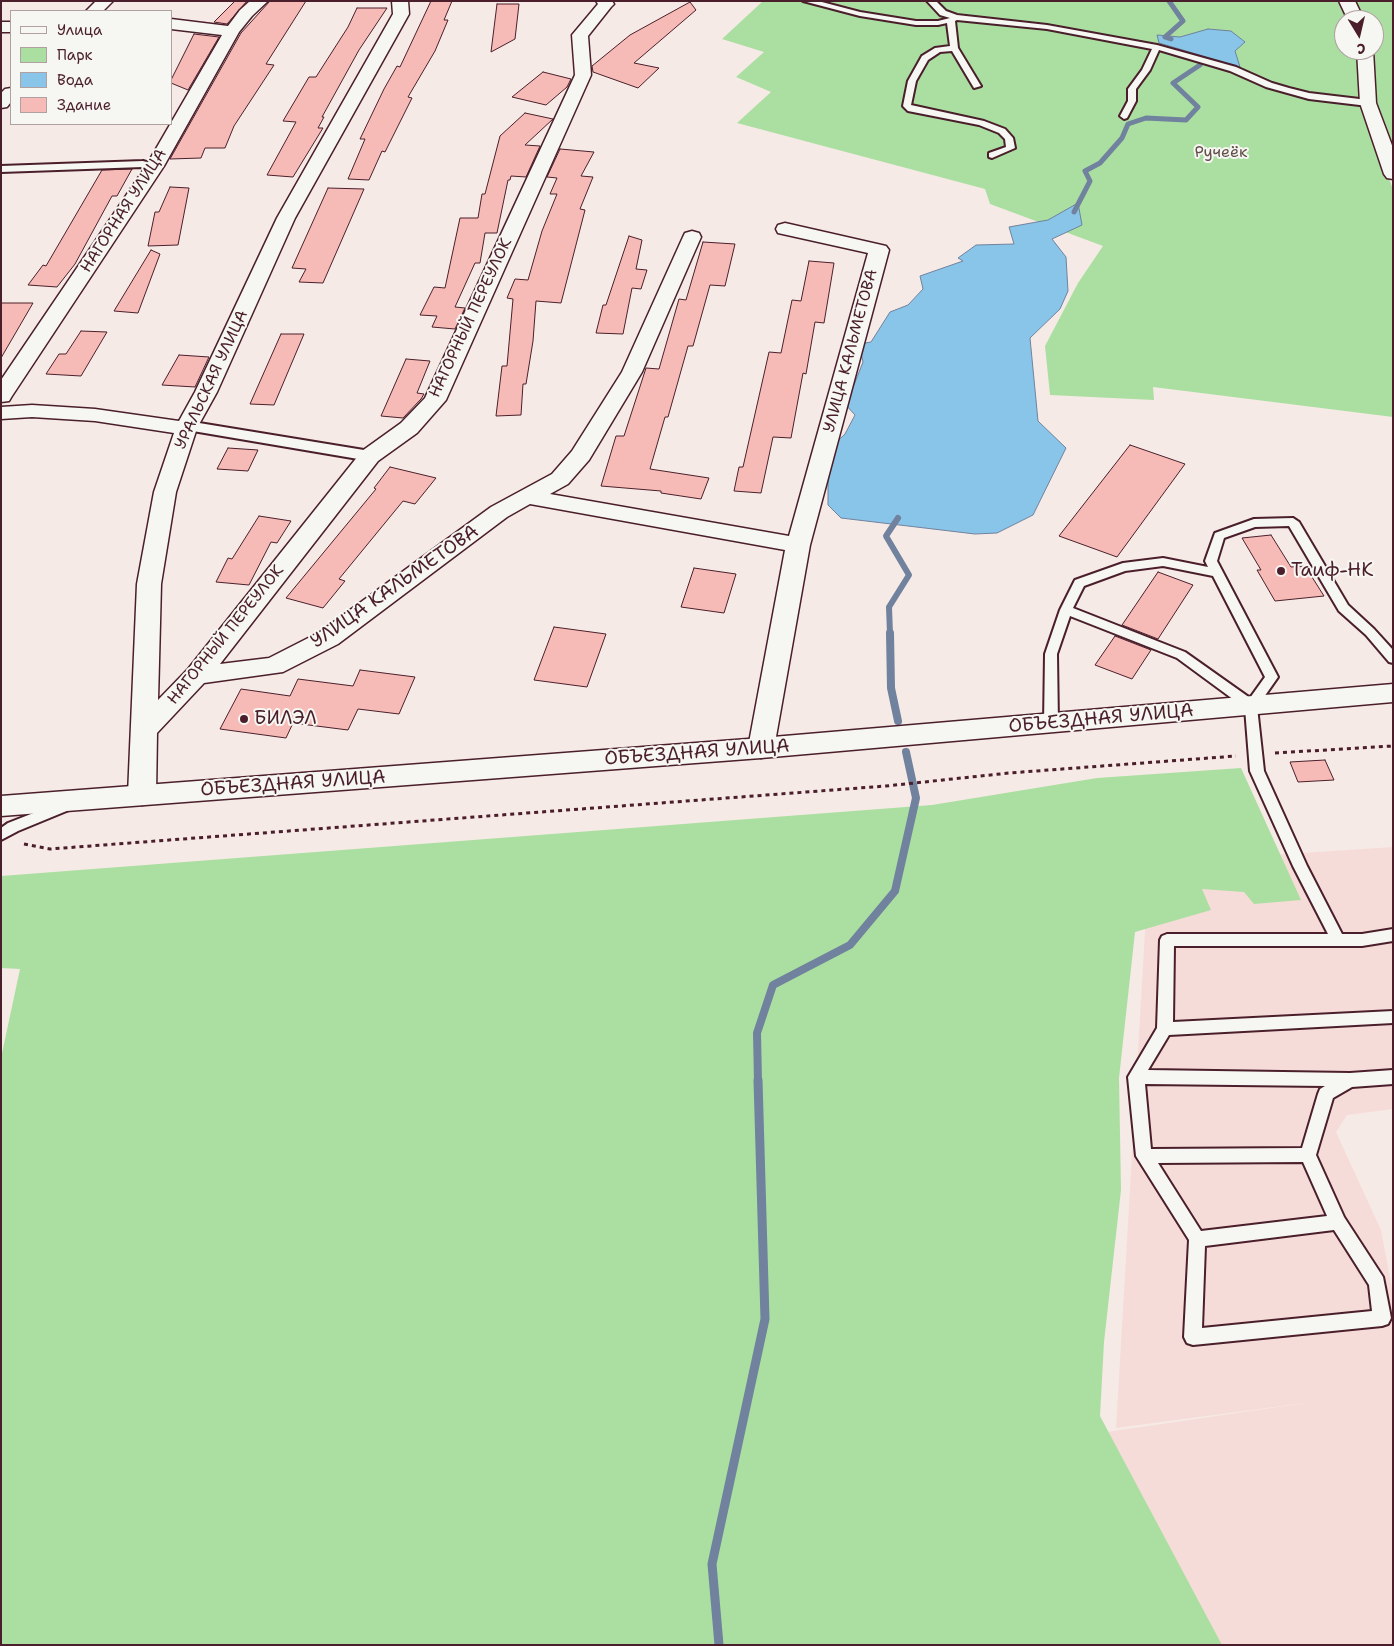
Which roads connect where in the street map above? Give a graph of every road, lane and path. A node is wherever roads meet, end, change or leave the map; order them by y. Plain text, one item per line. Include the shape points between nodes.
1 (104, 1) edge
2 (260, 1) edge
3 (400, 1) edge
4 (807, 1) edge
5 (931, 1) edge
6 (595, 7) edge
7 (95, 10) edge
8 (953, 19) junction
9 (172, 24) edge
10 (232, 31) junction
11 (1158, 47) junction
12 (954, 48) junction
13 (1366, 60) edge
14 (976, 86) dead end
15 (1368, 103) junction
16 (1124, 116) dead end
17 (992, 155) dead end
18 (155, 166) junction
19 (1, 169) edge
20 (1393, 174) edge
21 (785, 229) dead end
22 (692, 237) dead end
23 (1, 396) edge
24 (1, 413) edge
25 (187, 427) junction
26 (370, 456) junction
27 (529, 497) junction
28 (798, 545) junction
29 (1218, 573) junction
30 (1066, 610) junction
31 (1393, 658) edge
32 (197, 675) junction
33 (1393, 693) edge
34 (1251, 706) junction
35 (1050, 724) junction
36 (144, 731) junction
37 (1393, 746) edge
38 (761, 748) junction
39 (1256, 754) junction
40 (142, 795) junction
41 (78, 800) junction
42 (1, 806) edge
43 (1, 835) edge
44 (21, 843) dead end
45 (1393, 935) edge
46 (1338, 940) junction
47 (1393, 1017) edge
48 (1165, 1029) junction
49 (1136, 1077) junction
50 (1393, 1077) edge
51 (1350, 1080) junction
52 (1308, 1155) junction
53 (1144, 1156) junction
54 (1338, 1222) junction
55 (1197, 1239) junction

1 - 7 street
2 - 10 street, НАГОРНАЯ УЛИЦА
3 - 25 street, УРАЛЬСКАЯ УЛИЦА via 401,14 286,218
4 - 8 lane via 916,23
5 - 8 lane
6 - 26 street, НАГОРНЫЙ ПЕРЕУЛОК via 580,35 583,75 436,400 409,428
8 - 11 lane via 1047,27
8 - 12 lane
9 - 10 street
10 - 18 street, НАГОРНАЯ УЛИЦА
11 - 15 lane via 1233,69 1286,90
11 - 16 lane via 1132,89 1132,101
12 - 14 lane
12 - 17 lane via 938,50 925,58 912,81 907,106 1002,131 1010,138 1011,148
13 - 15 street
15 - 20 street
18 - 19 lane
18 - 23 street, НАГОРНАЯ УЛИЦА
21 - 28 street, УЛИЦА КАЛЬМЕТОВА via 879,250
22 - 27 street, УЛИЦА КАЛЬМЕТОВА via 632,372 581,455 560,479
24 - 25 street via 32,411 95,415
25 - 26 street
25 - 36 street, УРАЛЬСКАЯ УЛИЦА via 165,492 149,584
26 - 32 street, НАГОРНЫЙ ПЕРЕУЛОК
27 - 28 street
27 - 32 street, УЛИЦА КАЛЬМЕТОВА via 499,512 329,638 274,666
28 - 38 street, УЛИЦА КАЛЬМЕТОВА
29 - 30 lane via 1163,562 1123,568 1080,583
29 - 31 lane via 1211,561 1219,536 1254,523 1292,522 1343,608
29 - 34 lane via 1272,677
30 - 34 lane via 1181,655
30 - 35 lane via 1051,654
32 - 36 street, НАГОРНЫЙ ПЕРЕУЛОК
33 - 34 street, ОБЪЕЗДНАЯ УЛИЦА
34 - 35 street, ОБЪЕЗДНАЯ УЛИЦА
34 - 39 lane
35 - 38 street, ОБЪЕЗДНАЯ УЛИЦА
36 - 40 street, УРАЛЬСКАЯ УЛИЦА
37 - 39 path
38 - 40 street, ОБЪЕЗДНАЯ УЛИЦА
39 - 44 path via 886,786 50,849
39 - 46 lane via 1258,771 1300,866
40 - 41 street, ОБЪЕЗДНАЯ УЛИЦА
41 - 42 street, ОБЪЕЗДНАЯ УЛИЦА
41 - 43 lane
45 - 46 lane
46 - 48 lane via 1167,940
47 - 48 lane
48 - 49 lane
49 - 51 lane
49 - 53 lane
50 - 51 lane
51 - 52 lane via 1326,1094
52 - 53 lane
52 - 54 lane
53 - 55 lane
54 - 55 lane
54 - 55 lane via 1377,1283 1382,1318 1193,1337

